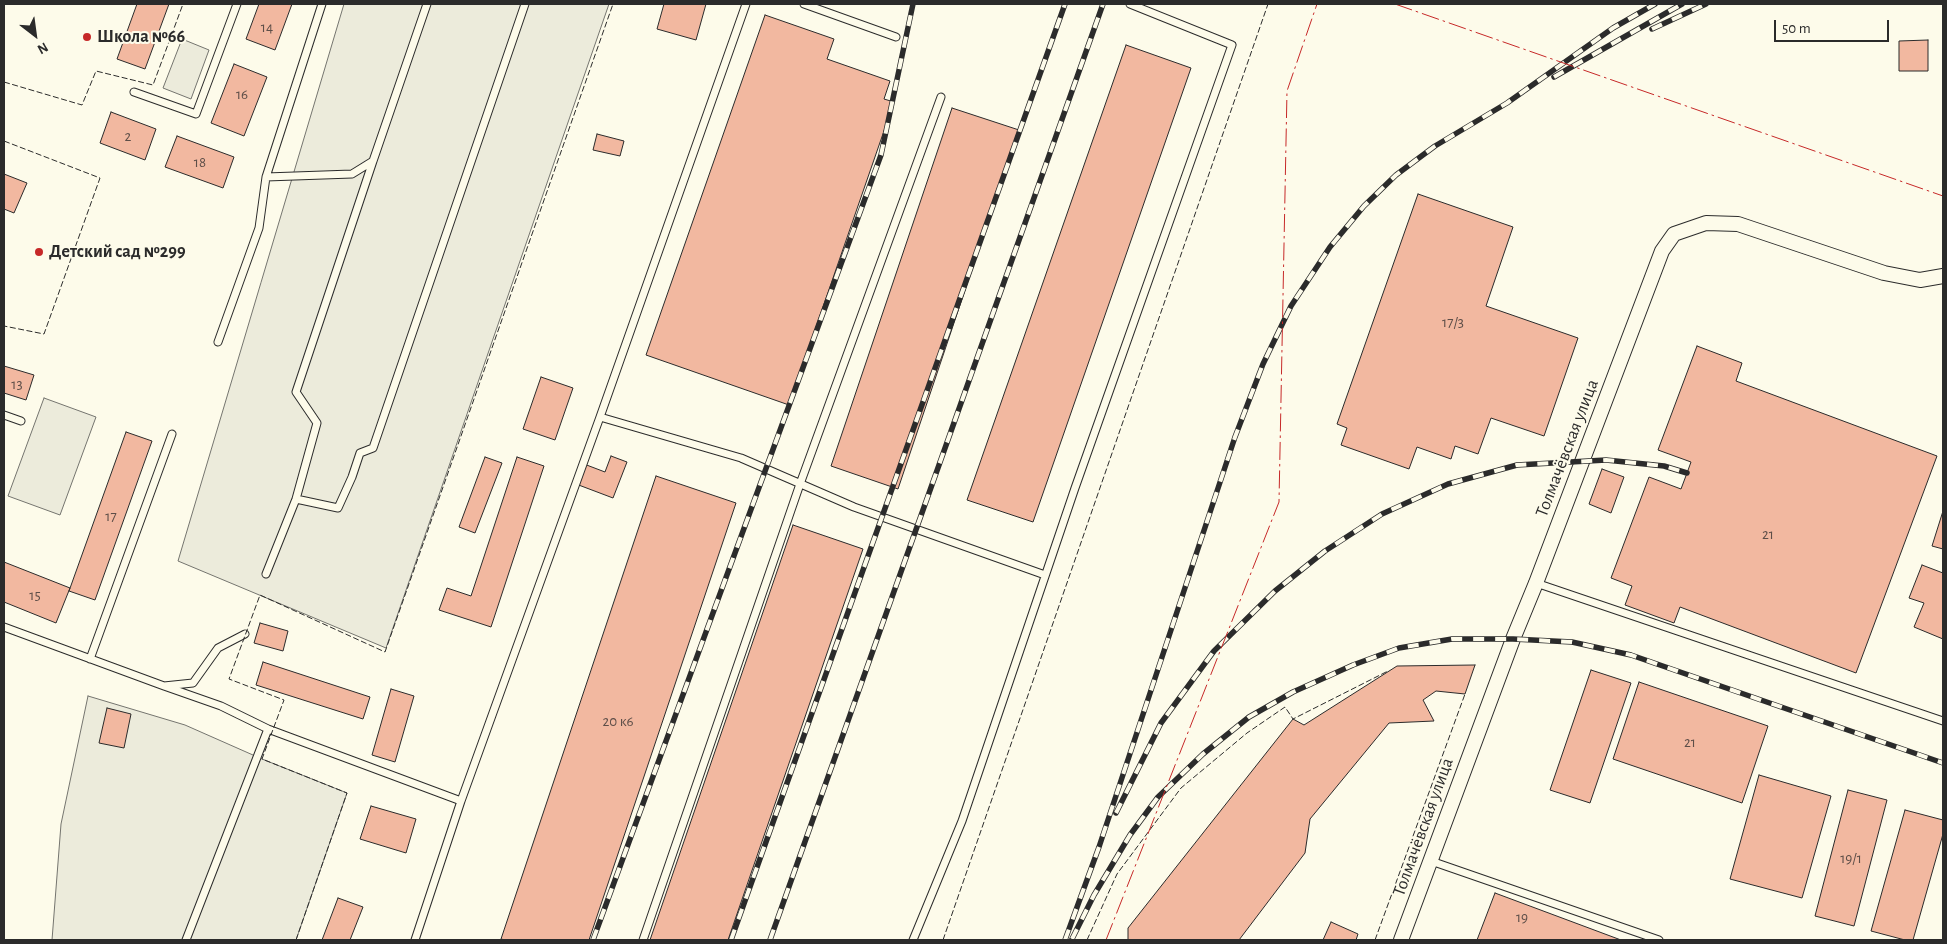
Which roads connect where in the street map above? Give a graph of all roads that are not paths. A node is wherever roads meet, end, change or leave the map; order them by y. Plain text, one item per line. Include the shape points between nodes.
1 (237, 4) edge
2 (322, 4) edge
3 (427, 4) edge
4 (525, 4) edge
5 (746, 4) edge
6 (804, 4) edge
7 (1130, 4) edge
8 (896, 37) dead end
9 (134, 92) dead end
10 (941, 97) dead end
11 (373, 161) junction
12 (266, 177) junction
13 (1943, 276) edge
14 (218, 342) dead end
15 (4, 415) edge
16 (600, 417) junction
17 (20, 421) dead end
18 (172, 434) dead end
19 (800, 484) junction
20 (296, 499) junction
21 (266, 574) dead end
22 (1045, 575) junction
23 (1536, 583) junction
24 (4, 627) edge
25 (246, 634) dead end
26 (90, 659) junction
27 (164, 686) junction
28 (1943, 721) edge
29 (268, 729) junction
30 (461, 800) junction
31 (1431, 861) junction
32 (186, 940) edge
33 (415, 940) edge
34 (643, 940) edge
35 (913, 940) edge
36 (1402, 940) edge
37 (1659, 940) edge

1 - 9 lane via 196,114
2 - 12 lane
3 - 11 lane
4 - 20 lane via 373,448 360,453 338,508
5 - 16 lane
6 - 8 lane
7 - 22 lane via 1232,45
10 - 19 lane
11 - 12 lane via 352,174
11 - 20 lane via 296,392 317,423
12 - 14 lane via 259,228
13 - 23 street, Толмачёвская улица via 1920,280 1884,273 1738,224 1706,223 1674,234 1662,250
15 - 17 lane
16 - 19 lane via 741,458
16 - 30 lane
18 - 26 lane
19 - 22 lane via 854,507
19 - 34 lane
20 - 21 lane
22 - 35 lane via 962,821
23 - 28 lane
23 - 31 street, Толмачёвская улица
24 - 26 lane
25 - 27 lane via 218,648 193,683
26 - 27 lane
27 - 29 lane via 221,706
29 - 30 lane
29 - 32 lane
30 - 33 lane
31 - 36 street, Толмачёвская улица
31 - 37 lane

